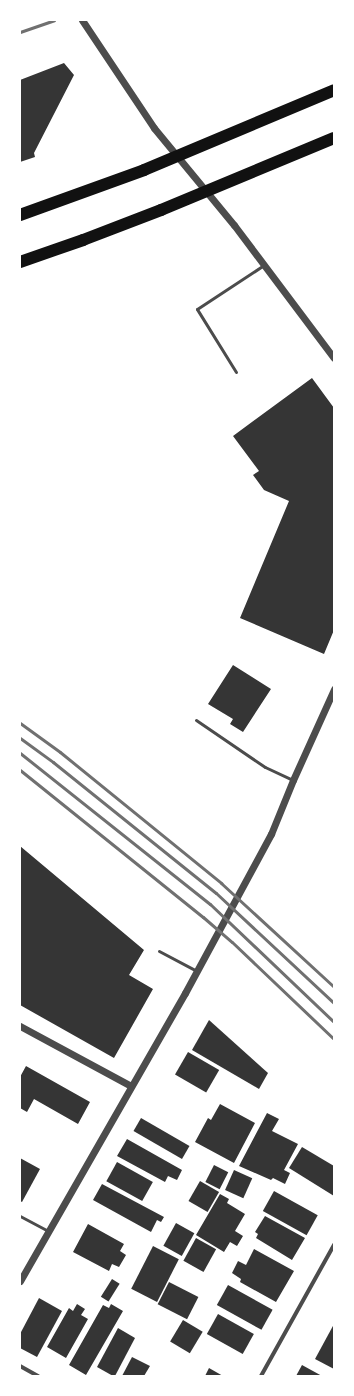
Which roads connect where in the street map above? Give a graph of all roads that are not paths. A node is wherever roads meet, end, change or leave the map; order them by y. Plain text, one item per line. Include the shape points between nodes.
1 (82, 20) edge
2 (334, 90) edge
3 (334, 138) edge
4 (20, 215) edge
5 (20, 262) edge
6 (264, 265) junction
7 (334, 358) edge
8 (236, 372) dead end
9 (334, 689) edge
10 (196, 720) dead end
11 (293, 780) junction
12 (159, 951) dead end
13 (197, 971) junction
14 (20, 1026) edge
15 (131, 1086) junction
16 (20, 1216) edge
17 (48, 1231) junction
18 (334, 1245) edge
19 (20, 1281) edge
20 (20, 1366) edge
21 (38, 1376) edge
22 (261, 1376) edge

1 - 6 street via 154,128
2 - 4 highway via 144,170
3 - 5 highway via 161,210
6 - 7 street
6 - 8 lane via 197,309
9 - 11 street
10 - 11 lane via 265,767
11 - 13 street via 272,834
12 - 13 lane
13 - 15 street
14 - 15 street
15 - 17 street
16 - 17 lane
17 - 19 street
18 - 22 street
20 - 21 street

